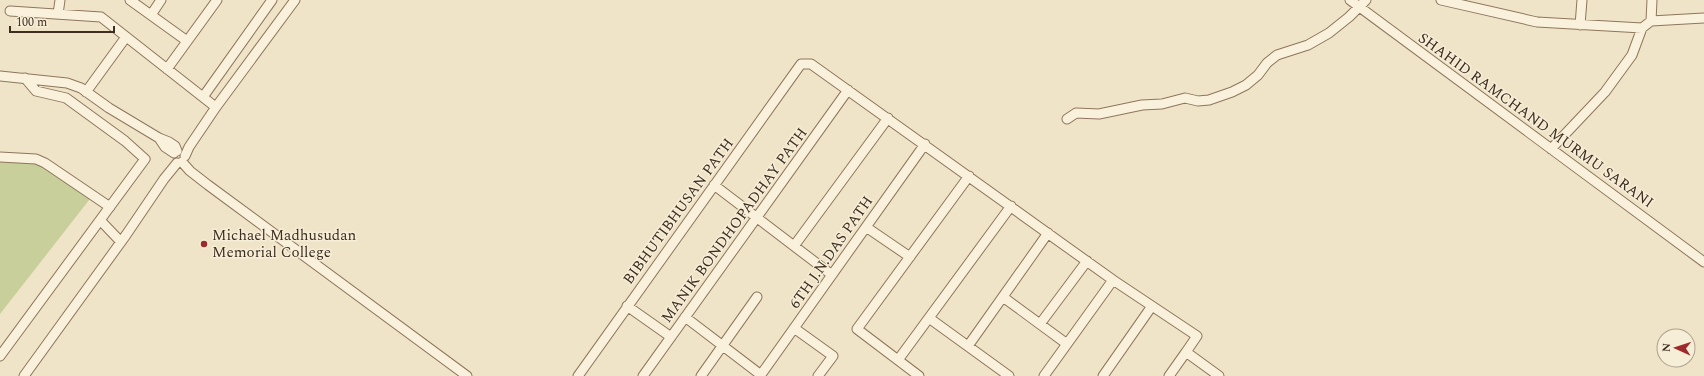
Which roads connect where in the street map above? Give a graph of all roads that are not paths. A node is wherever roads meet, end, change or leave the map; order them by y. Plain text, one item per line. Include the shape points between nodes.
1 (60, 0) edge
2 (130, 0) edge
3 (161, 0) edge
4 (217, 0) edge
5 (272, 0) edge
6 (288, 0) edge
7 (295, 0) edge
8 (1350, 0) edge
9 (1440, 0) edge
10 (1582, 0) edge
11 (1652, 0) edge
12 (1362, 3) edge
13 (10, 11) dead end
14 (58, 14) junction
15 (151, 15) junction
16 (1704, 18) edge
17 (1651, 21) junction
18 (1580, 25) junction
19 (1642, 28) junction
20 (126, 36) junction
21 (187, 41) junction
22 (167, 69) junction
23 (0, 76) edge
24 (25, 78) junction
25 (848, 90) junction
26 (86, 92) junction
27 (203, 97) junction
28 (213, 105) junction
29 (888, 118) junction
30 (1067, 119) dead end
31 (925, 144) junction
32 (1551, 149) junction
33 (0, 157) edge
34 (179, 157) junction
35 (969, 176) junction
36 (714, 185) junction
37 (1011, 206) junction
38 (110, 207) junction
39 (756, 217) junction
40 (100, 220) junction
41 (866, 227) junction
42 (1048, 233) junction
43 (121, 242) junction
44 (794, 246) junction
45 (910, 257) junction
46 (1087, 261) junction
47 (1704, 262) edge
48 (832, 275) junction
49 (1113, 280) junction
50 (757, 297) dead end
51 (1003, 297) junction
52 (627, 306) junction
53 (1152, 306) junction
54 (685, 317) junction
55 (929, 318) junction
56 (1040, 324) junction
57 (794, 328) junction
58 (671, 337) junction
59 (1067, 344) junction
60 (722, 345) junction
61 (968, 346) junction
62 (1186, 352) junction
63 (0, 356) edge
64 (898, 360) junction
65 (761, 375) edge
66 (24, 376) edge
67 (467, 376) edge
68 (578, 376) edge
69 (643, 376) edge
70 (700, 376) edge
71 (818, 376) edge
72 (919, 376) edge
73 (1009, 376) edge
74 (1044, 376) edge
75 (1103, 376) edge
76 (1169, 376) edge
77 (1219, 376) edge

1 - 14 street
2 - 15 street
3 - 15 street
4 - 21 street
5 - 27 street
6 - 28 street
7 - 34 street
8 - 12 street, SHAHID RAMCHAND MURMU SARANI
9 - 18 street via 1537,22
10 - 18 street
11 - 17 street
12 - 30 street via 1320,39 1277,55 1266,62 1258,75 1246,85 1232,92 1209,100 1185,98 1099,114 1076,113
12 - 32 street, SHAHID RAMCHAND MURMU SARANI
13 - 14 street
14 - 20 street via 102,18
15 - 21 street
16 - 17 street
17 - 19 street
18 - 19 street
19 - 32 street via 1632,55 1606,92
20 - 22 street
20 - 26 street
21 - 22 street
22 - 27 street
23 - 24 street
24 - 26 street via 67,82
24 - 38 street via 36,91 66,98 125,141 145,159
25 - 29 street
25 - 36 street, BIBHUTIBHUSAN PATH via 811,64 801,64
25 - 39 street, MANIK BONDHOPADHAY PATH
26 - 34 street via 175,146
27 - 28 street
28 - 34 street
29 - 31 street
29 - 44 street
31 - 35 street
31 - 41 street, 6TH J.N.DAS PATH
32 - 47 street, SHAHID RAMCHAND MURMU SARANI
33 - 38 street via 45,162
34 - 43 street
34 - 67 street via 191,165 195,174 227,199
35 - 37 street
35 - 45 street
36 - 39 street
36 - 52 street, BIBHUTIBHUSAN PATH
37 - 42 street
37 - 55 street
38 - 40 street
39 - 44 street
39 - 54 street, MANIK BONDHOPADHAY PATH
40 - 43 street
40 - 63 street
41 - 45 street
41 - 48 street, 6TH J.N.DAS PATH
42 - 46 street
42 - 51 street
43 - 66 street
44 - 48 street
45 - 64 street via 857,329
46 - 49 street
46 - 56 street
48 - 57 street, 6TH J.N.DAS PATH
49 - 53 street
49 - 59 street
50 - 60 street
51 - 56 street
51 - 61 street
52 - 58 street
52 - 68 street, BIBHUTIBHUSAN PATH
53 - 62 street via 1197,336
53 - 75 street
54 - 58 street, MANIK BONDHOPADHAY PATH
54 - 60 street
55 - 61 street
55 - 64 street
56 - 59 street
57 - 65 street, 6TH J.N.DAS PATH
57 - 71 street via 833,356
58 - 69 street, MANIK BONDHOPADHAY PATH
59 - 74 street
60 - 65 street
60 - 70 street
61 - 73 street
62 - 76 street
62 - 77 street
64 - 72 street

